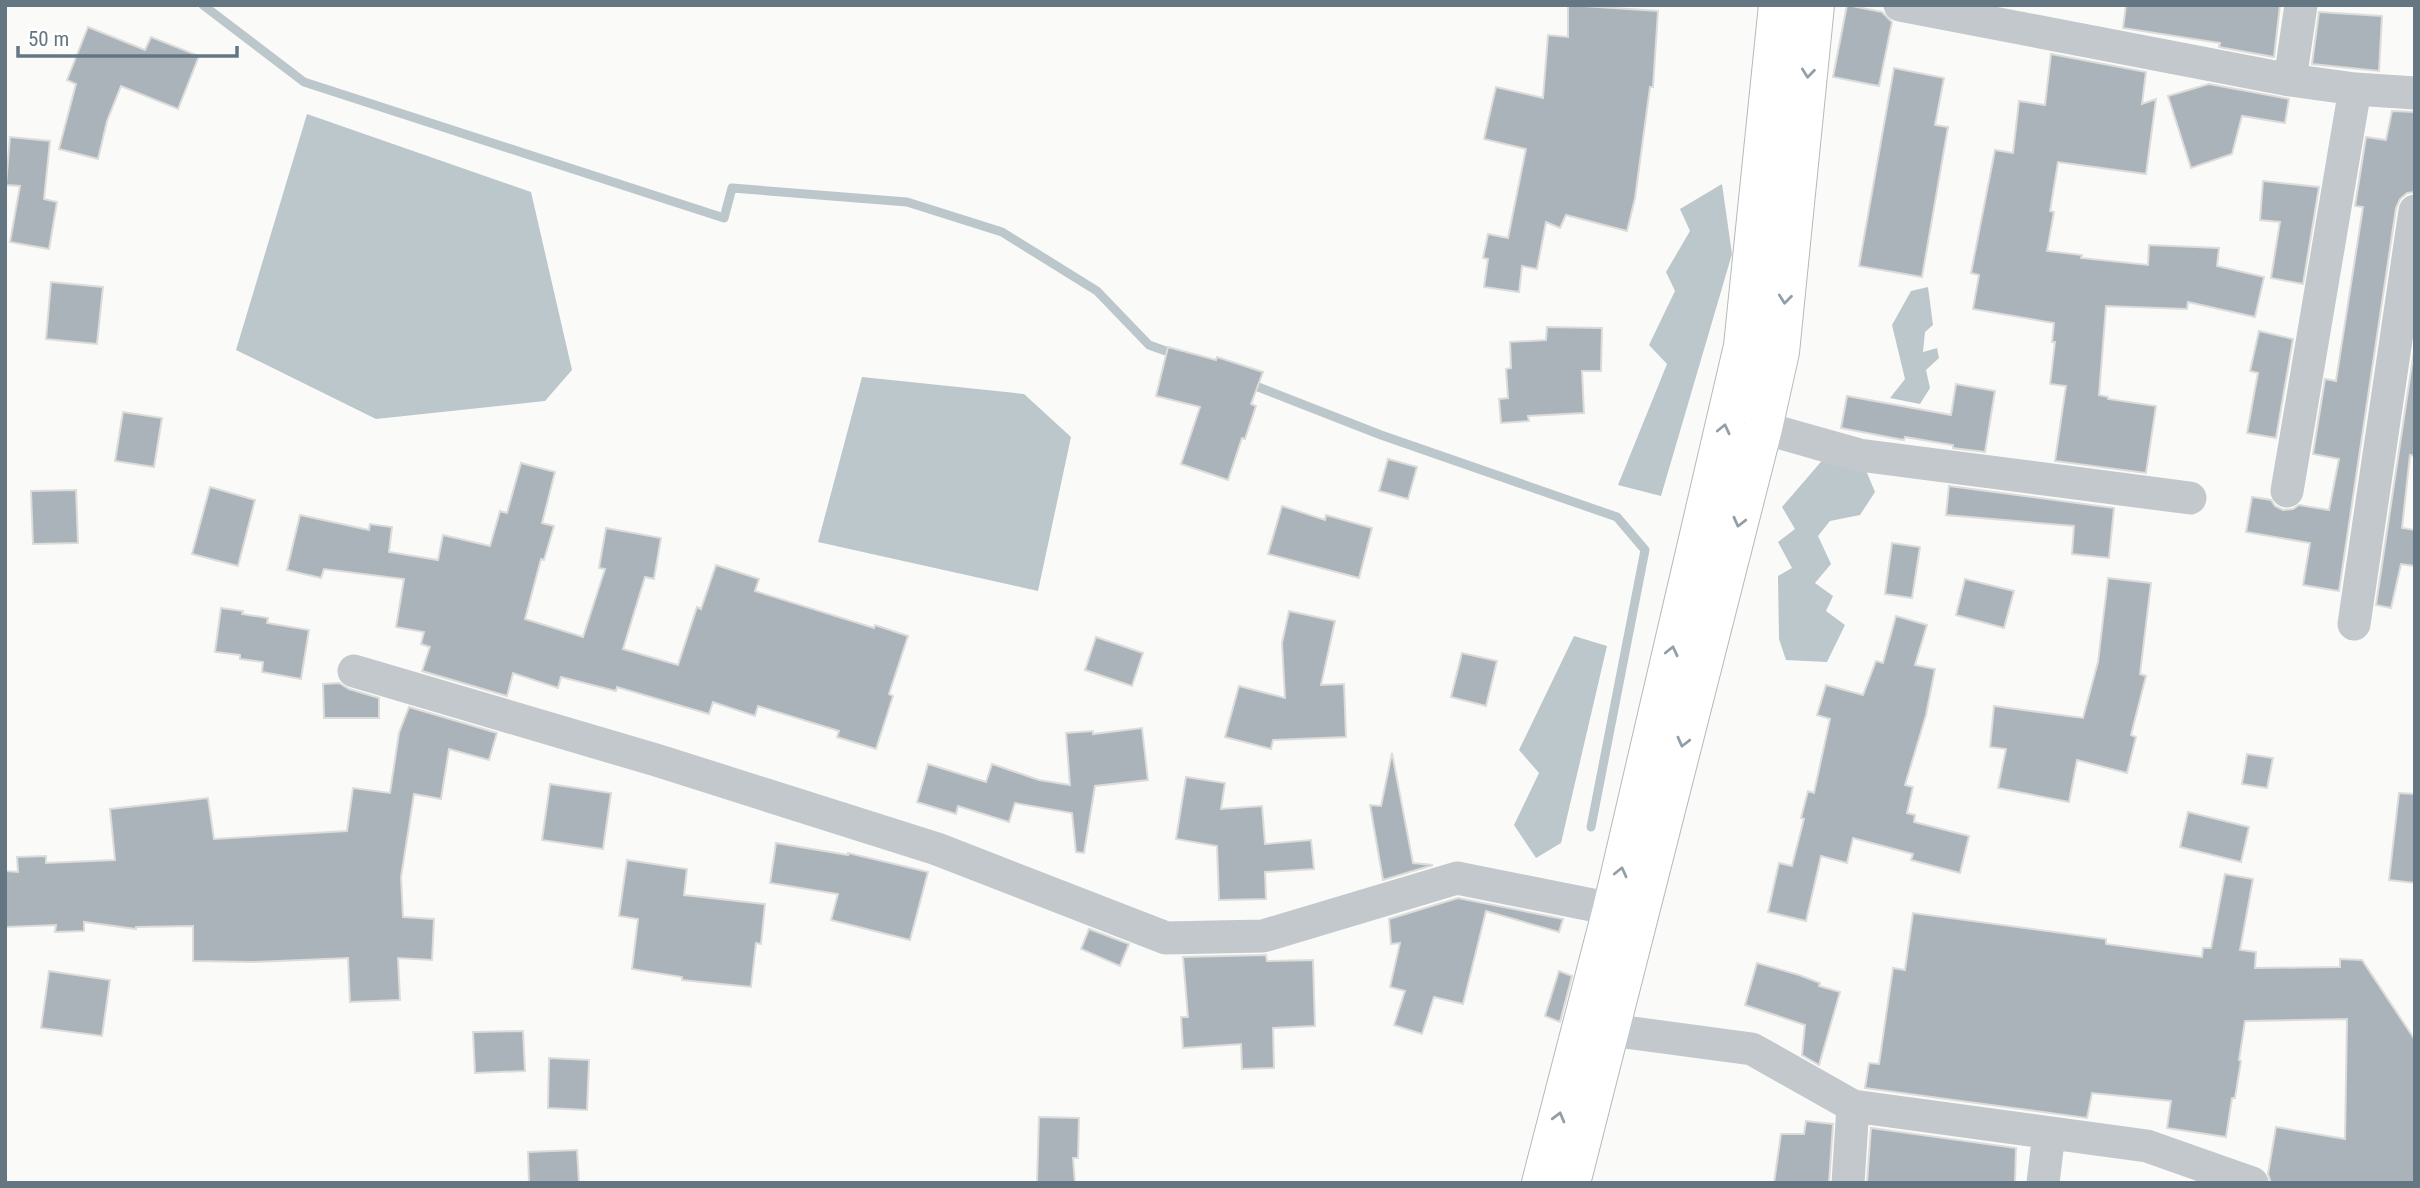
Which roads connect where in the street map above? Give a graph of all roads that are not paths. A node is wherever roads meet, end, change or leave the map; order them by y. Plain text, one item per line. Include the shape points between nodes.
1 (1778, 5) edge
2 (1815, 5) edge
3 (1900, 5) edge
4 (2301, 5) edge
5 (2290, 80) junction
6 (2355, 89) junction
7 (2415, 93) edge
8 (2415, 211) edge
9 (1763, 428) junction
10 (2287, 491) dead end
11 (2190, 498) dead end
12 (2354, 624) dead end
13 (354, 671) dead end
14 (1612, 909) junction
15 (1610, 1030) junction
16 (1853, 1106) junction
17 (2049, 1133) junction
18 (1541, 1183) edge
19 (1571, 1183) edge
20 (1848, 1183) edge
21 (2043, 1183) edge
22 (2252, 1183) edge

14 -> 1 highway via 1743,346
2 -> 9 highway via 1780,352
3 - 5 street
4 - 5 street
5 - 6 street
6 - 7 street
6 - 10 street
8 - 12 street
9 - 11 street via 1859,455
9 -> 15 highway
13 - 14 street via 937,849 1166,938 1263,936 1457,878
18 -> 14 highway
15 - 16 street via 1752,1049
15 - 19 highway
16 - 17 street
16 - 20 street
17 - 21 street
17 - 22 street via 2147,1146

